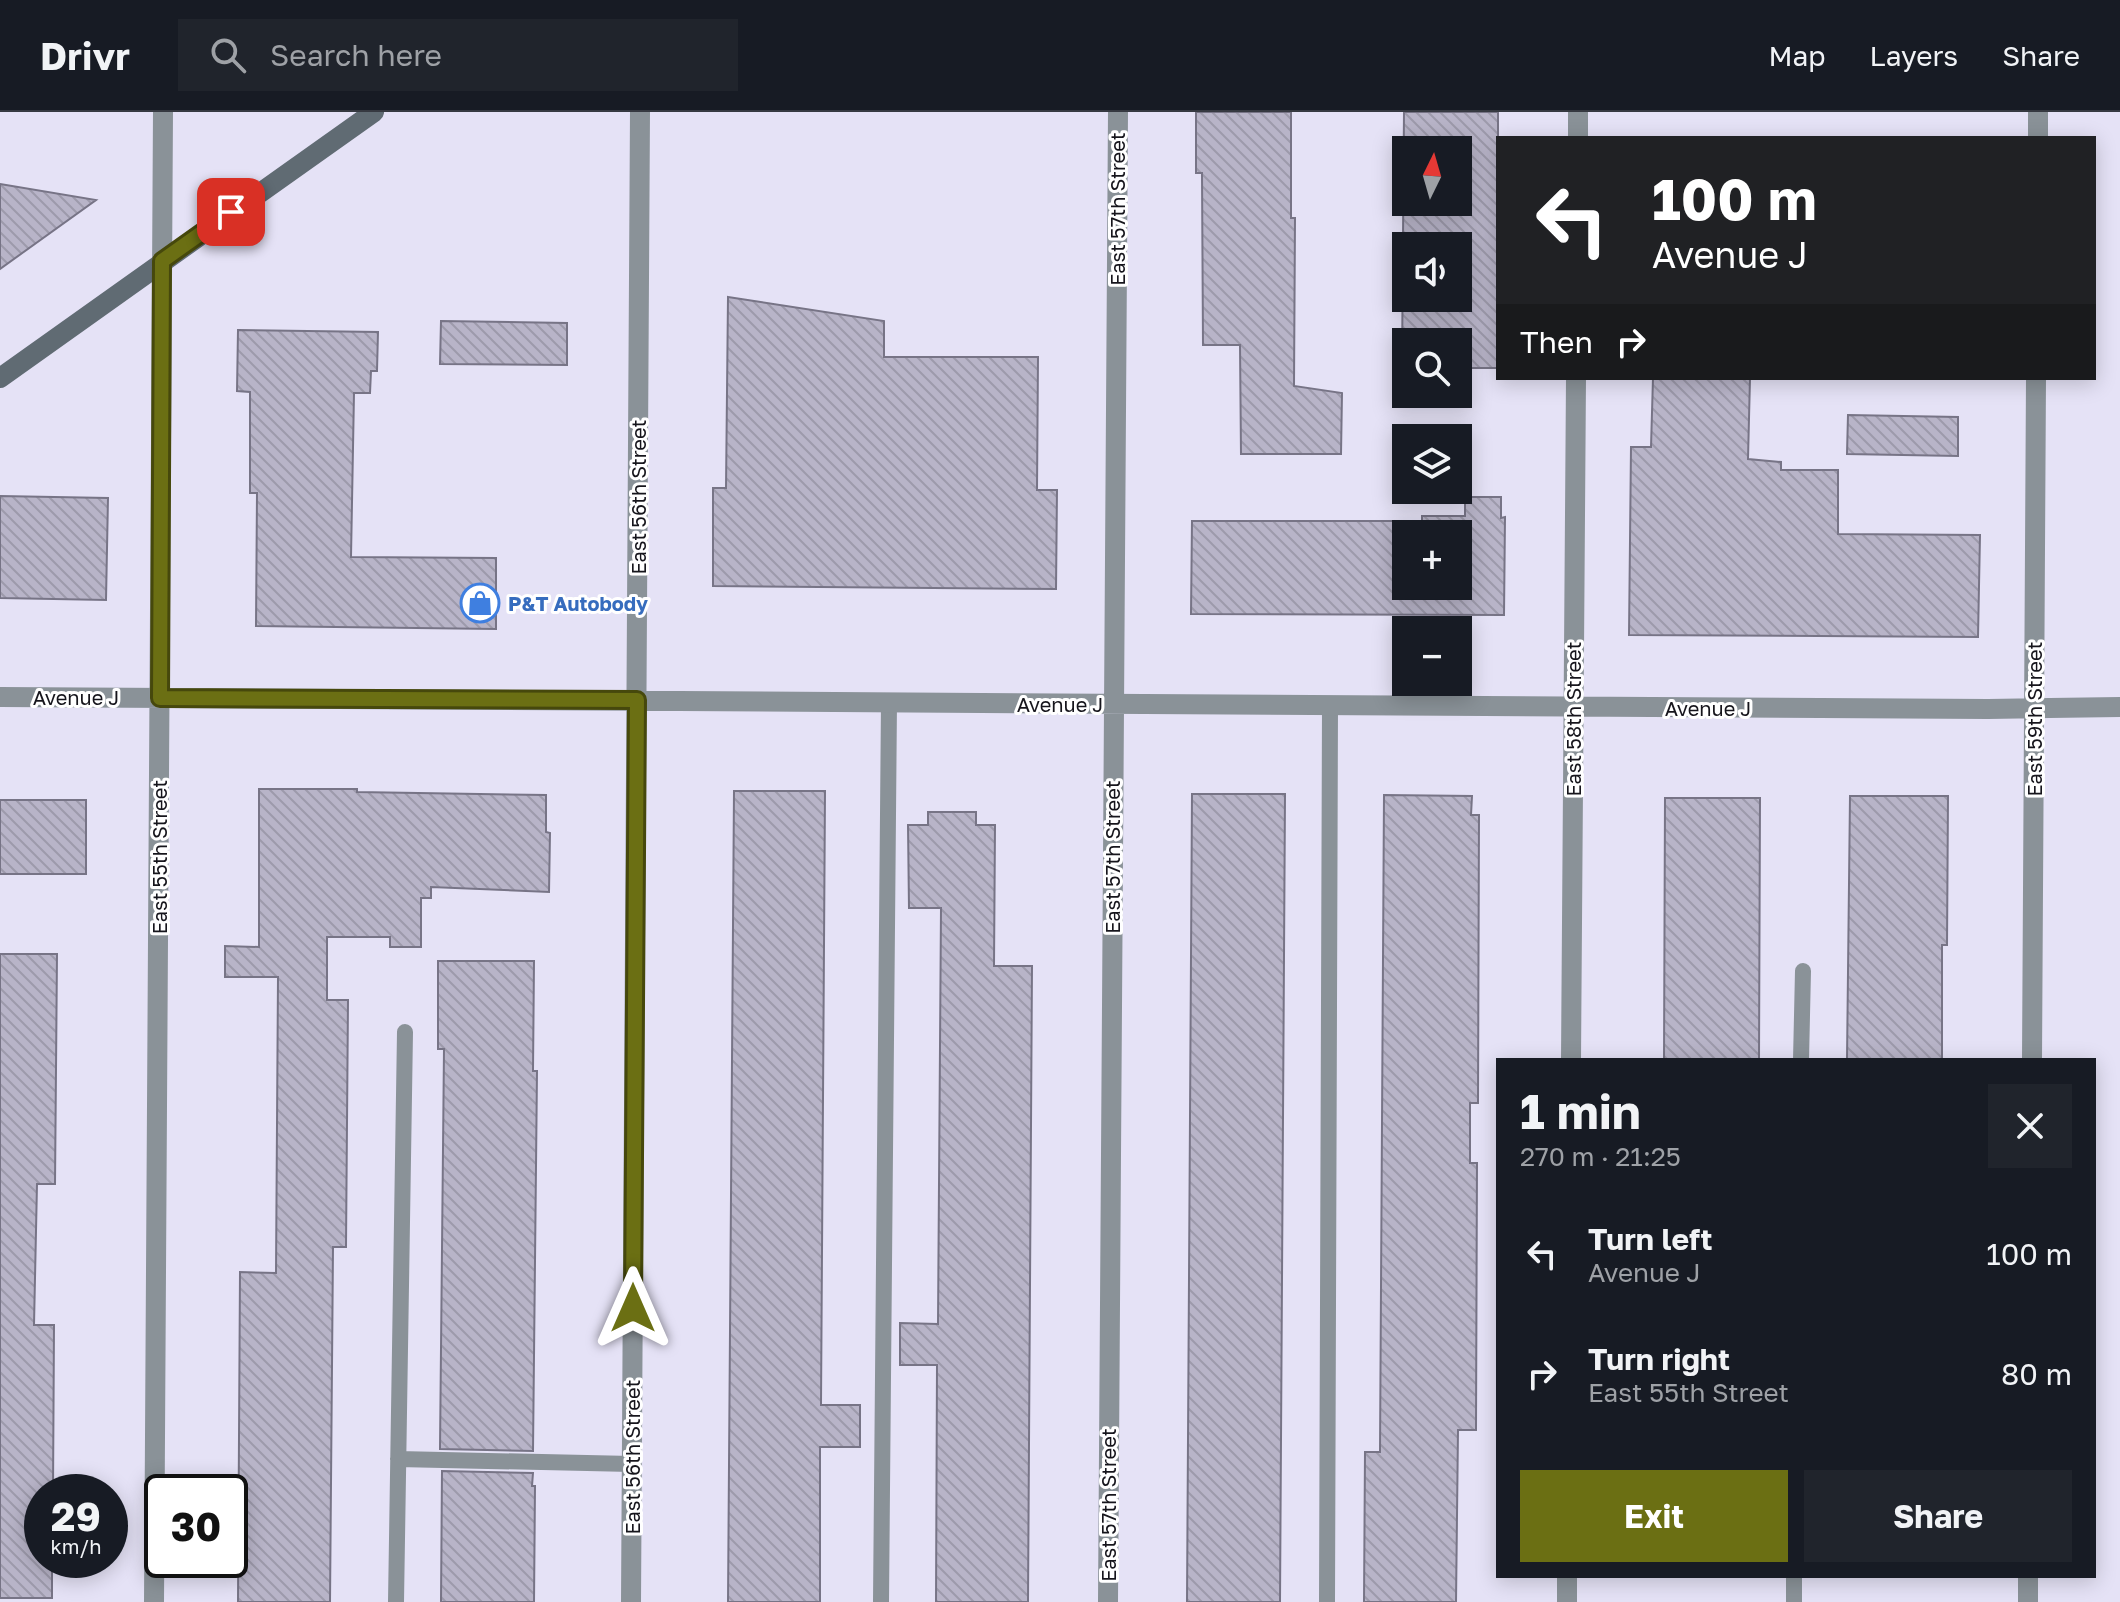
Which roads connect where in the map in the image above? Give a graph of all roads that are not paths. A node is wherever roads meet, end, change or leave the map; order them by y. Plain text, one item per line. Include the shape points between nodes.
1 (163, 112) edge
2 (374, 112) edge
3 (640, 112) edge
4 (1118, 112) edge
5 (1578, 112) edge
6 (2038, 112) edge
7 (1578, 136) edge
8 (2038, 136) edge
9 (162, 261) junction
10 (0, 378) edge
11 (1576, 380) edge
12 (2036, 380) edge
13 (0, 697) edge
14 (160, 698) junction
15 (637, 700) junction
16 (889, 702) junction
17 (1113, 704) junction
18 (1330, 706) junction
19 (1573, 707) junction
20 (2120, 707) edge
21 (2034, 710) junction
22 (1803, 971) dead end
23 (405, 1032) dead end
24 (1571, 1058) edge
25 (1801, 1058) edge
26 (2032, 1058) edge
27 (398, 1459) junction
28 (632, 1464) junction
29 (1567, 1578) edge
30 (1794, 1578) edge
31 (2028, 1578) edge
32 (154, 1602) edge
33 (396, 1602) edge
34 (631, 1602) edge
35 (881, 1602) edge
36 (1108, 1602) edge
37 (1327, 1602) edge
38 (1567, 1602) edge
39 (1794, 1602) edge
40 (2028, 1602) edge

1 - 9 street, East 55th Street
2 - 9 main road
3 - 15 street, East 56th Street
4 - 17 street, East 57th Street
5 - 7 street
6 - 8 street
9 - 10 main road
9 - 14 street, East 55th Street
11 - 19 street, East 58th Street
12 - 21 street, East 59th Street
13 - 14 street, Avenue J
14 - 15 street, Avenue J
14 - 32 street, East 55th Street
15 - 16 street, Avenue J
15 - 28 street, East 56th Street
16 - 17 street, Avenue J
16 - 35 lane
17 - 18 street, Avenue J
17 - 36 street, East 57th Street
18 - 19 street, Avenue J
18 - 37 lane
19 - 21 street, Avenue J
19 - 24 street, East 58th Street
20 - 21 street, Avenue J
21 - 26 street, East 59th Street
22 - 25 lane
23 - 27 lane
27 - 28 lane
27 - 33 lane
28 - 34 street, East 56th Street
29 - 38 street
30 - 39 lane
31 - 40 street

